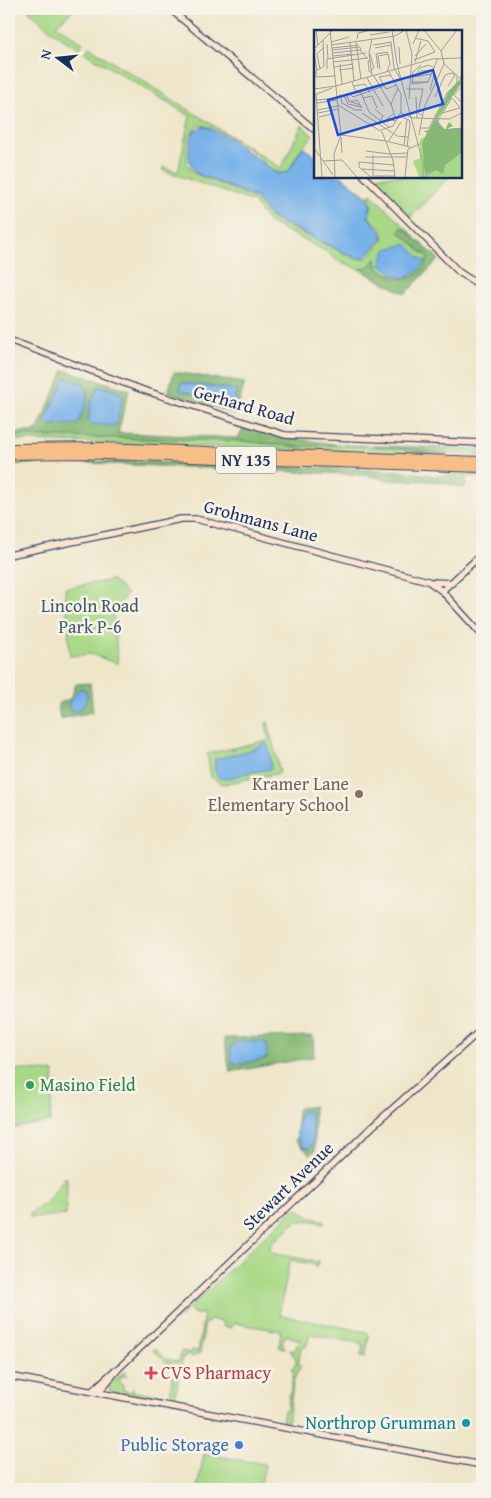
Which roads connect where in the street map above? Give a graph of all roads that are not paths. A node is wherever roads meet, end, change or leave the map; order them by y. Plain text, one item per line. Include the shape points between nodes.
1 (170, 9) edge
2 (314, 129) edge
3 (366, 178) edge
4 (482, 287) edge
5 (9, 340) edge
6 (482, 443) edge
7 (9, 447) edge
8 (28, 451) junction
9 (9, 456) edge
10 (482, 461) edge
11 (482, 468) edge
12 (482, 554) edge
13 (9, 555) edge
14 (428, 581) junction
15 (452, 583) junction
16 (442, 592) junction
17 (482, 635) edge
18 (482, 1030) edge
19 (9, 1376) edge
20 (95, 1392) junction
21 (482, 1464) edge

1 - 2 main road
3 - 4 main road via 459,272
5 - 6 main road, Gerhard Road via 143,390 286,435
7 - 8 highway, NY 135
8 - 9 highway, NY 135
8 - 10 highway, NY 135 via 102,447
8 - 11 highway, NY 135
12 - 15 main road
13 - 14 main road, Grohmans Lane via 190,518
14 - 15 main road
14 - 16 main road, Grohmans Lane
15 - 16 main road
16 - 17 main road, Grohmans Lane
18 - 20 main road, Stewart Avenue via 370,1129
19 - 20 main road
20 - 21 main road

